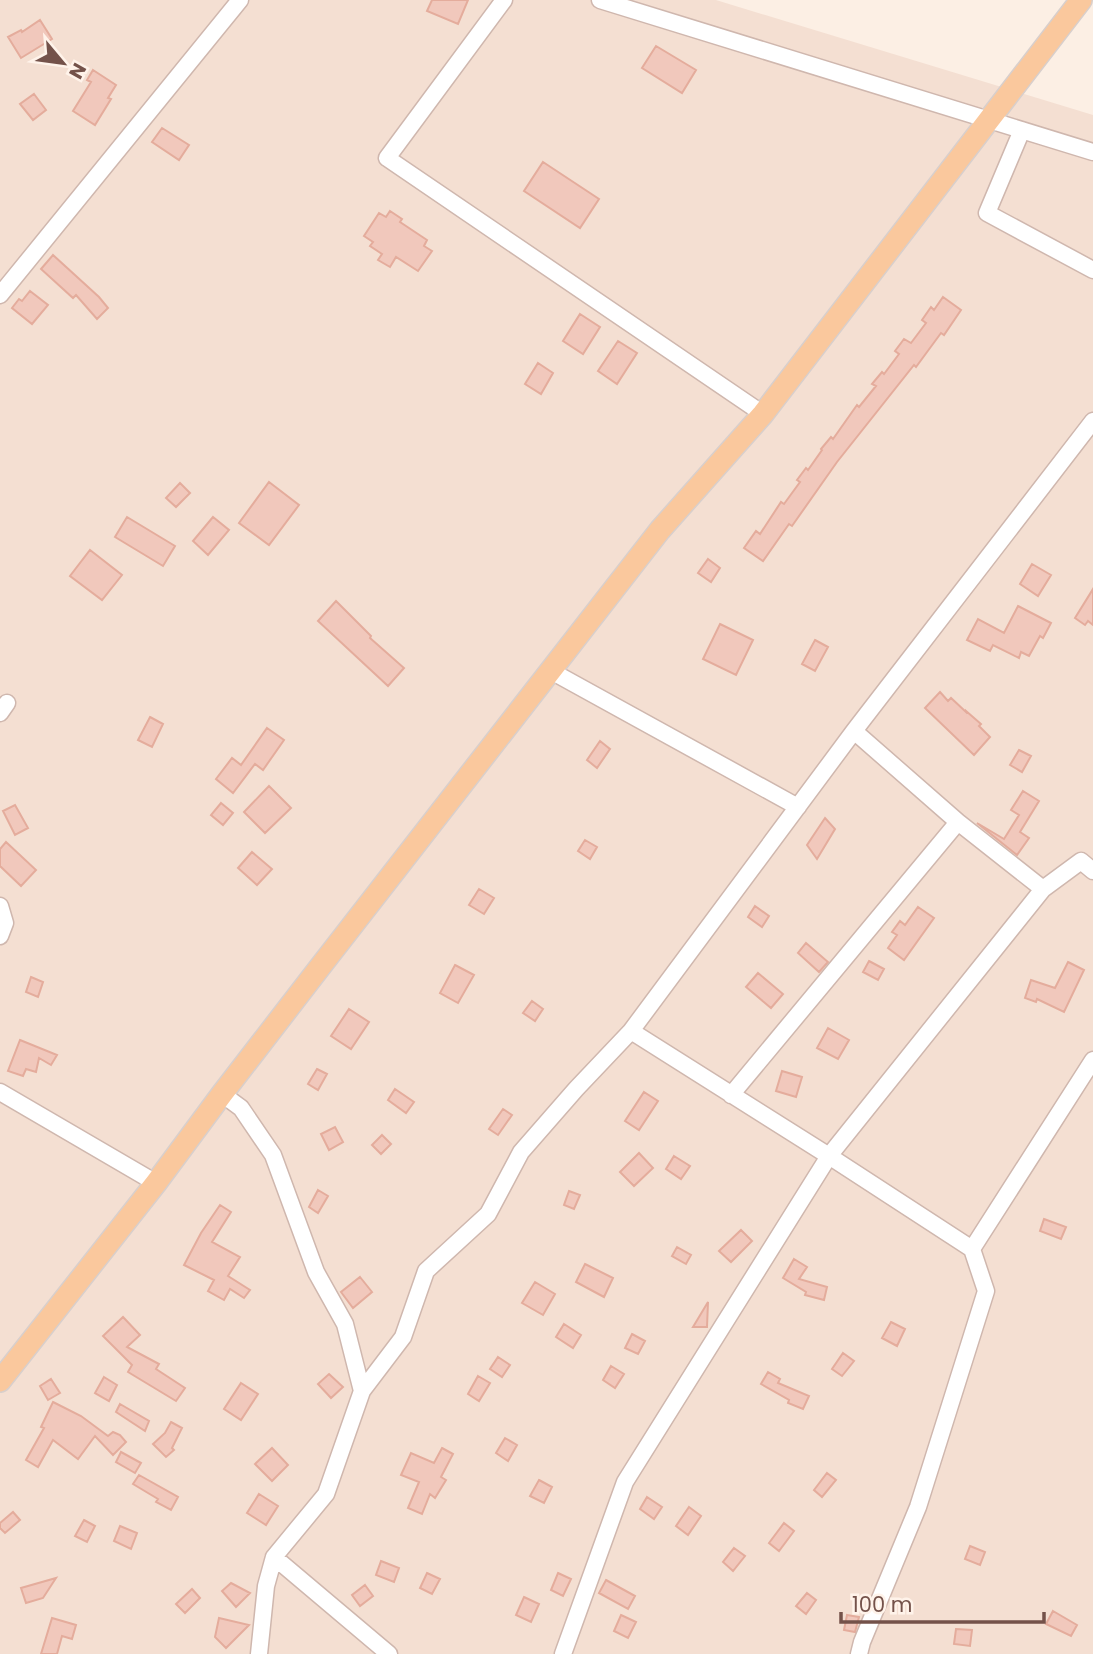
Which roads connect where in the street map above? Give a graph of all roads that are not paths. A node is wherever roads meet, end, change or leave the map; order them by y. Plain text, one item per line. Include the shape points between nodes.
1 (240, 0) edge
2 (504, 0) edge
3 (600, 0) edge
4 (1081, 0) edge
5 (989, 120) junction
6 (1022, 130) junction
7 (1093, 152) edge
8 (1093, 270) edge
9 (0, 295) edge
10 (763, 414) junction
11 (1093, 421) edge
12 (551, 671) junction
13 (854, 731) junction
14 (798, 807) junction
15 (958, 822) junction
16 (1093, 871) edge
17 (1042, 889) junction
18 (0, 906) edge
19 (0, 936) edge
20 (631, 1031) junction
21 (1093, 1060) edge
22 (0, 1093) edge
23 (222, 1094) junction
24 (731, 1095) junction
25 (830, 1156) junction
26 (156, 1183) junction
27 (972, 1249) junction
28 (0, 1381) edge
29 (362, 1391) junction
30 (274, 1557) junction
31 (259, 1654) edge
32 (389, 1654) edge
33 (563, 1654) edge
34 (859, 1654) edge

1 - 9 street
2 - 10 street via 387,158
3 - 5 street
4 - 5 main road
5 - 6 street
5 - 10 main road
6 - 7 street
6 - 8 street via 988,213
10 - 12 main road via 660,530
11 - 13 street
12 - 14 street
12 - 23 main road
13 - 14 street
13 - 15 street
14 - 20 street
15 - 17 street
15 - 24 street
16 - 17 street via 1081,860
17 - 25 street
18 - 19 street via 5,923
20 - 24 street
20 - 29 street via 521,1152 488,1214 426,1272 403,1338
21 - 27 street
22 - 26 street
23 - 26 main road
23 - 29 street via 241,1108 273,1155 316,1272 345,1324
24 - 25 street
25 - 27 street
25 - 33 street via 625,1482
26 - 28 main road
27 - 34 street via 986,1291 918,1507
29 - 30 street via 326,1494
30 - 31 street
30 - 32 street

